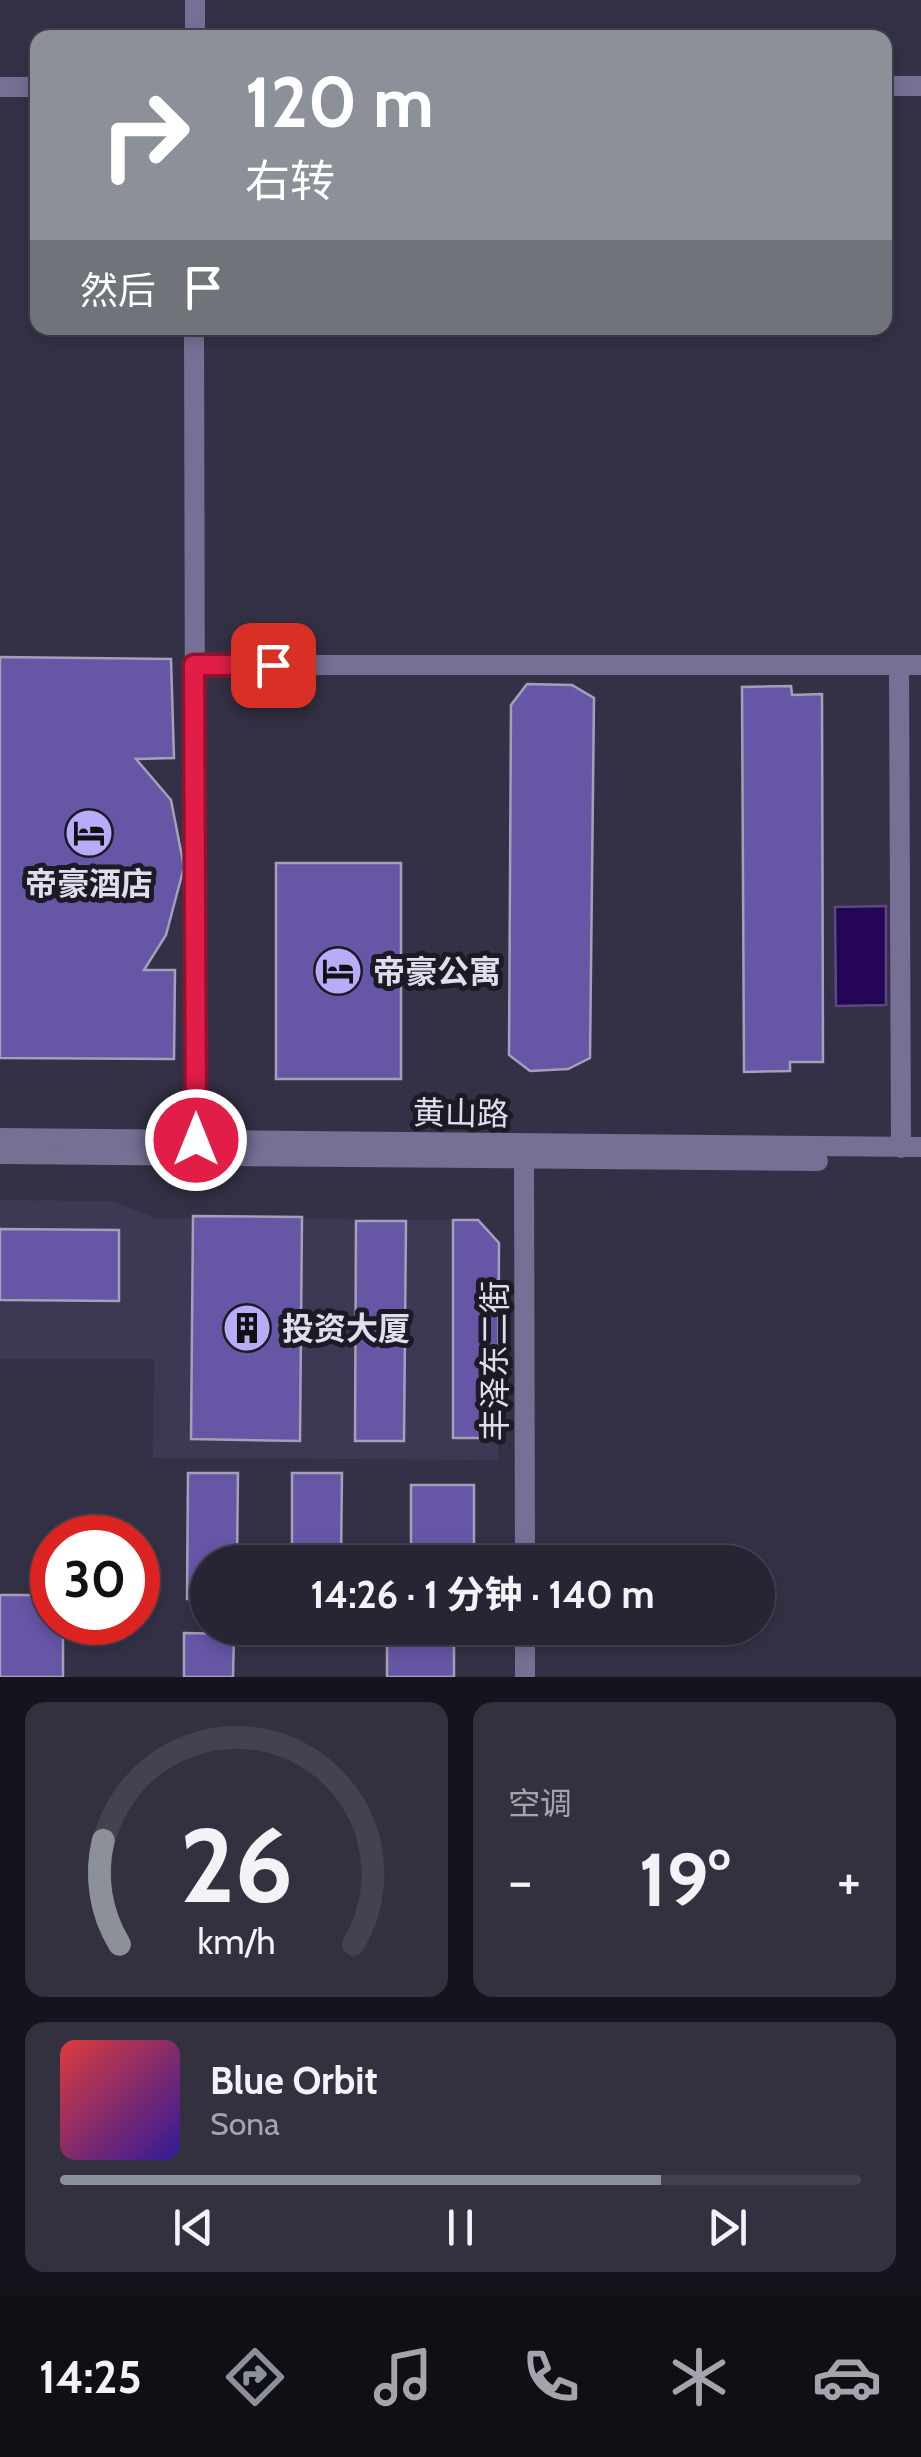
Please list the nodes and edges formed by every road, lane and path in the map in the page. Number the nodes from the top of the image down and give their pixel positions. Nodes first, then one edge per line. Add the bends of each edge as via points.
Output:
1 (196, 0) edge
2 (195, 30) edge
3 (892, 86) edge
4 (921, 86) edge
5 (0, 87) edge
6 (30, 87) edge
7 (194, 335) edge
8 (194, 665) junction
9 (899, 665) junction
10 (921, 665) edge
11 (0, 1138) edge
12 (196, 1140) junction
13 (911, 1148) edge
14 (0, 1154) edge
15 (524, 1160) junction
16 (921, 1161) edge
17 (525, 1545) edge
18 (525, 1645) edge
19 (525, 1677) edge

1 - 2 street
3 - 4 street
5 - 6 street
7 - 8 street
8 - 9 street
8 - 12 street
9 - 10 street
9 - 13 street
11 - 12 street, 黄山路
12 - 13 street, 黄山路
14 - 15 street, 黄山路
15 - 16 street, 黄山路
15 - 17 street, 丰泽东二街
18 - 19 street

